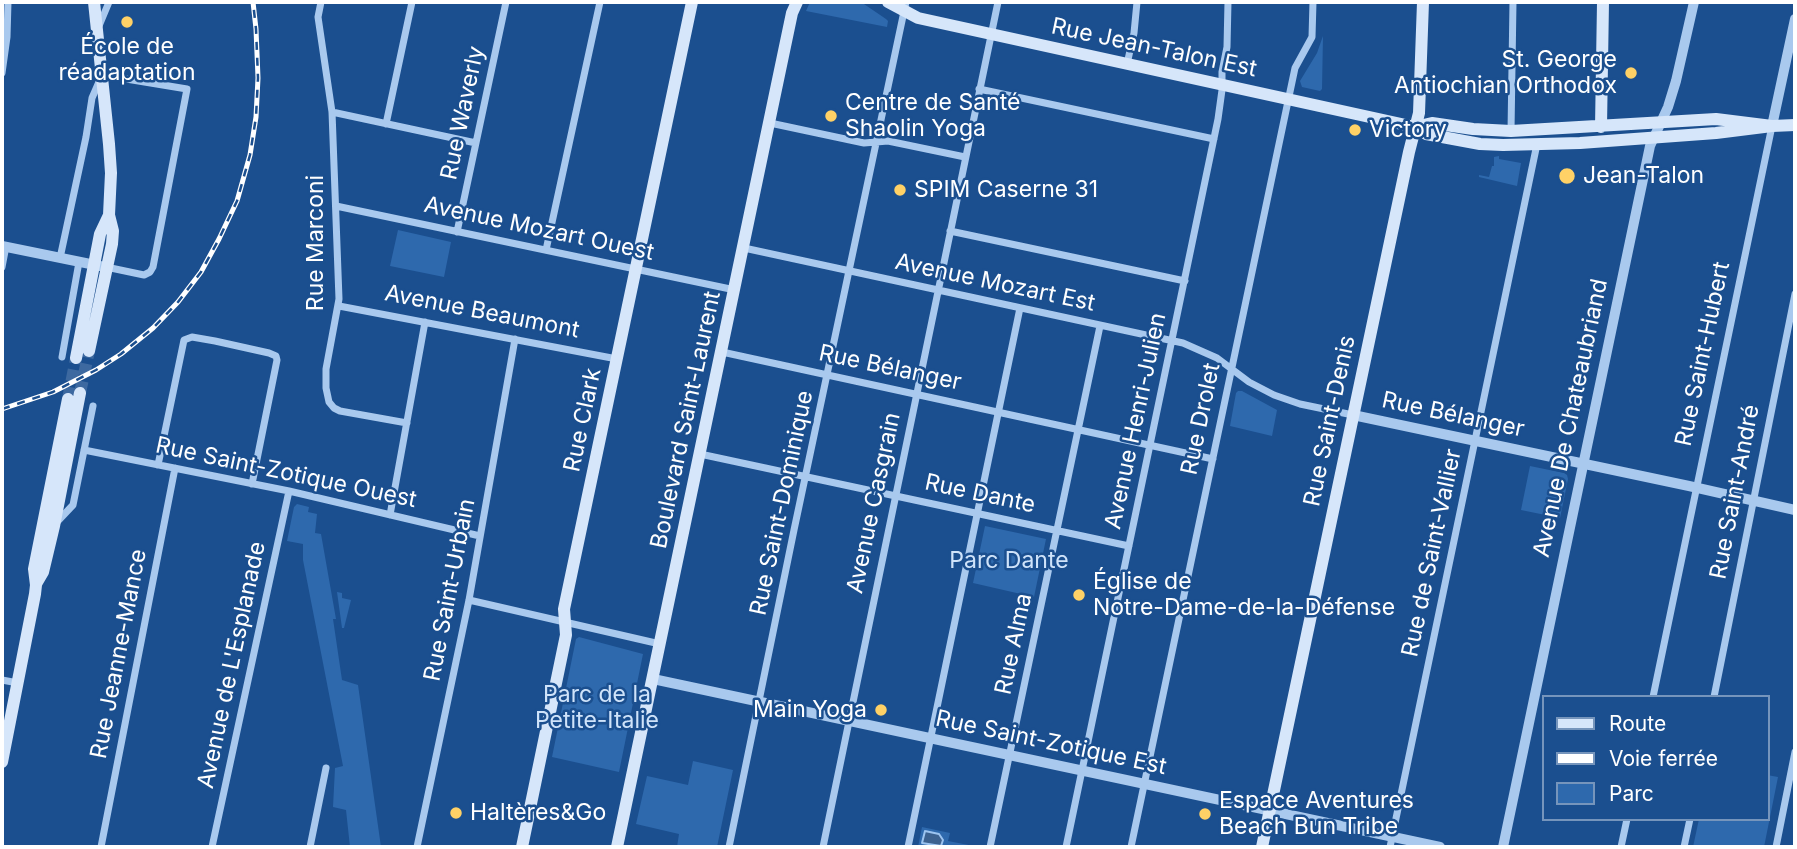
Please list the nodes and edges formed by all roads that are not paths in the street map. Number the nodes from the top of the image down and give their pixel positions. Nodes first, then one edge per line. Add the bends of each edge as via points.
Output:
1 (8, 2) edge
2 (94, 2) edge
3 (109, 2) edge
4 (321, 2) edge
5 (412, 2) edge
6 (506, 2) edge
7 (600, 2) edge
8 (692, 2) edge
9 (888, 2) edge
10 (998, 2) edge
11 (1137, 2) edge
12 (1228, 2) edge
13 (1313, 2) edge
14 (1423, 2) edge
15 (1513, 2) edge
16 (1603, 2) edge
17 (1694, 2) edge
18 (794, 5) edge
19 (905, 7) edge
20 (1795, 19) edge
21 (97, 29) junction
22 (991, 34) junction
23 (1127, 64) junction
24 (2, 73) edge
25 (102, 75) junction
26 (1222, 85) junction
27 (979, 89) junction
28 (1288, 99) junction
29 (332, 112) junction
30 (770, 122) junction
31 (1661, 122) junction
32 (386, 124) junction
33 (1795, 125) edge
34 (1772, 126) junction
35 (1415, 127) junction
36 (1601, 127) junction
37 (1511, 131) junction
38 (1654, 137) junction
39 (1214, 139) junction
40 (877, 142) junction
41 (476, 143) junction
42 (1538, 144) junction
43 (965, 157) junction
44 (336, 206) junction
45 (950, 231) junction
46 (457, 232) junction
47 (4, 246) edge
48 (744, 248) junction
49 (546, 250) junction
50 (60, 258) junction
51 (79, 262) junction
52 (100, 266) junction
53 (2, 267) edge
54 (636, 269) junction
55 (850, 271) junction
56 (1185, 281) junction
57 (735, 290) junction
58 (938, 290) junction
59 (1795, 295) edge
60 (339, 306) junction
61 (1020, 308) junction
62 (425, 322) junction
63 (1100, 326) junction
64 (515, 340) junction
65 (1172, 340) junction
66 (89, 351) tunnel mouth
67 (722, 352) junction
68 (62, 357) dead end
69 (76, 358) tunnel mouth
70 (617, 359) junction
71 (1232, 369) junction
72 (828, 376) junction
73 (80, 393) tunnel mouth
74 (916, 395) junction
75 (68, 399) tunnel mouth
76 (93, 406) dead end
77 (998, 413) junction
78 (1353, 415) junction
79 (407, 423) junction
80 (1079, 430) junction
81 (1475, 441) junction
82 (1150, 446) junction
83 (84, 450) junction
84 (700, 454) junction
85 (1213, 459) junction
86 (1583, 463) junction
87 (158, 465) junction
88 (175, 468) junction
89 (806, 476) junction
90 (252, 484) junction
91 (1697, 487) junction
92 (289, 492) junction
93 (895, 495) junction
94 (1753, 501) junction
95 (1795, 510) edge
96 (977, 513) junction
97 (390, 515) junction
98 (54, 526) junction
99 (1057, 531) junction
100 (480, 536) junction
101 (1129, 546) junction
102 (36, 585) junction
103 (469, 600) junction
104 (566, 622) junction
105 (660, 644) junction
106 (653, 679) junction
107 (2, 680) edge
108 (18, 683) junction
109 (1653, 695) edge
110 (1714, 695) edge
111 (759, 702) junction
112 (848, 722) junction
113 (930, 739) junction
114 (1795, 751) edge
115 (1010, 756) junction
116 (2, 762) edge
117 (326, 768) dead end
118 (1082, 771) junction
119 (1144, 785) junction
120 (1269, 811) junction
121 (1627, 821) edge
122 (1690, 821) edge
123 (1391, 842) edge
124 (101, 847) edge
125 (212, 847) edge
126 (310, 847) edge
127 (417, 847) edge
128 (522, 847) edge
129 (617, 847) edge
130 (729, 847) edge
131 (823, 847) edge
132 (908, 847) edge
133 (990, 847) edge
134 (1066, 847) edge
135 (1131, 847) edge
136 (1262, 847) edge
137 (1440, 847) edge
138 (1503, 847) edge
139 (1621, 847) edge
140 (1684, 847) edge
141 (1776, 847) edge

1 - 24 street
2 - 21 main road
3 - 21 street
4 - 29 street, Rue Marconi via 318,17
5 - 32 street
6 - 41 street, Rue Waverly
7 - 49 street
8 - 54 main road, Rue Clark
9 - 19 main road, Rue Jean-Talon Est
10 - 22 street, Avenue Casgrain
11 - 23 street
12 - 26 street, Avenue Henri-Julien
13 - 28 street, Rue Drolet via 1312,37 1295,68
14 - 35 main road, Rue Saint-Denis
15 - 37 street
16 - 36 main road
17 - 31 street, Avenue De Chateaubriand via 1676,81
18 - 30 main road, Boulevard Saint-Laurent
19 - 22 main road, Rue Jean-Talon Est via 918,18
19 - 40 street, Rue Saint-Dominique
20 - 34 street, Rue Saint-Hubert
21 - 25 main road
22 - 23 main road, Rue Jean-Talon Est
22 - 27 street, Avenue Casgrain
23 - 26 main road, Rue Jean-Talon Est
25 - 50 street via 92,98
25 - 52 main road via 110,160
25 - 52 street via 187,89 153,267 144,275
26 - 28 main road, Rue Jean-Talon Est
26 - 39 street, Avenue Henri-Julien
27 - 39 street
27 - 43 street, Avenue Casgrain
28 - 35 main road, Rue Jean-Talon Est
28 - 71 street, Rue Drolet
29 - 32 street
29 - 44 street, Rue Marconi
30 - 40 street
30 - 48 main road, Boulevard Saint-Laurent
31 - 34 main road, Rue Jean-Talon Est via 1716,120
31 - 36 main road, Rue Jean-Talon Est
31 - 38 street, Avenue De Chateaubriand
32 - 41 street
33 - 34 main road, Rue Jean-Talon Est
34 - 38 main road, Rue Jean-Talon Est
34 - 91 street, Rue Saint-Hubert
35 - 37 main road, Rue Jean-Talon Est via 1429,123
35 - 42 main road, Rue Jean-Talon Est via 1426,134 1480,144
35 - 78 main road, Rue Saint-Denis
36 - 37 main road, Rue Jean-Talon Est
38 - 42 main road, Rue Jean-Talon Est
38 - 86 street, Avenue De Chateaubriand
39 - 56 street, Avenue Henri-Julien
40 - 43 street
40 - 55 street, Rue Saint-Dominique
41 - 46 street, Rue Waverly
42 - 81 street, Rue de Saint-Vallier
43 - 45 street, Avenue Casgrain
44 - 46 street, Avenue Mozart Ouest
44 - 60 street, Rue Marconi
45 - 56 street
45 - 58 street, Avenue Casgrain
46 - 49 street, Avenue Mozart Ouest
47 - 50 street
47 - 53 street
48 - 55 street, Avenue Mozart Est
48 - 57 main road, Boulevard Saint-Laurent
49 - 54 street, Avenue Mozart Ouest
50 - 51 street
51 - 52 street
51 - 68 street
52 - 66 main road
52 - 69 main road
54 - 57 street, Avenue Mozart Ouest
54 - 70 main road, Rue Clark
55 - 58 street, Avenue Mozart Est
55 - 72 street, Rue Saint-Dominique
56 - 65 street, Avenue Henri-Julien
57 - 67 main road, Boulevard Saint-Laurent
58 - 61 street, Avenue Mozart Est
58 - 74 street, Avenue Casgrain
59 - 94 street, Rue Saint-André
60 - 62 street, Avenue Beaumont
60 - 79 street, Rue Marconi via 326,369 329,402 340,411
61 - 63 street, Avenue Mozart Est
61 - 77 street
62 - 64 street, Avenue Beaumont
62 - 79 street
63 - 65 street, Avenue Mozart Est
63 - 80 street, Rue Alma
64 - 70 street, Avenue Beaumont
64 - 100 street, Rue Saint-Urbain
65 - 71 street, Avenue Mozart Est via 1207,352
65 - 82 street, Avenue Henri-Julien
67 - 72 street, Rue Bélanger
67 - 84 main road, Boulevard Saint-Laurent
70 - 104 main road, Rue Clark via 564,609
71 - 78 street, Rue Bélanger via 1284,400
71 - 85 street, Rue Drolet
72 - 74 street, Rue Bélanger
72 - 89 street, Rue Saint-Dominique
73 - 98 main road
74 - 77 street, Rue Bélanger
74 - 93 street, Avenue Casgrain
75 - 102 main road via 34,569
76 - 83 street
77 - 80 street, Rue Bélanger
77 - 96 street
78 - 81 street, Rue Bélanger
78 - 120 main road, Rue Saint-Denis
79 - 97 street
80 - 82 street, Rue Bélanger
80 - 99 street, Rue Alma
81 - 86 street, Rue Bélanger
81 - 123 street, Rue de Saint-Vallier
82 - 85 street, Rue Bélanger
82 - 101 street, Avenue Henri-Julien
83 - 87 street, Rue Saint-Zotique Ouest
83 - 98 street via 73,505
84 - 89 street, Rue Dante
84 - 105 main road, Boulevard Saint-Laurent
85 - 119 street, Rue Drolet
86 - 91 street, Rue Bélanger
86 - 138 street, Avenue De Chateaubriand
87 - 88 street, Rue Saint-Zotique Ouest
87 - 90 street via 182,343 192,337 276,356
88 - 90 street, Rue Saint-Zotique Ouest
88 - 124 street, Rue Jeanne-Mance
89 - 93 street, Rue Dante
89 - 111 street, Rue Saint-Dominique
90 - 92 street, Rue Saint-Zotique Ouest
91 - 94 street, Rue Bélanger
91 - 109 street, Rue Saint-Hubert
92 - 97 street, Rue Saint-Zotique Ouest
92 - 125 street, Avenue de L'Esplanade
93 - 96 street, Rue Dante
93 - 112 street, Avenue Casgrain
94 - 95 street, Rue Bélanger
94 - 110 street, Rue Saint-André
96 - 99 street, Rue Dante
96 - 113 street
97 - 100 street, Rue Saint-Zotique Ouest
98 - 102 main road
99 - 101 street, Rue Dante
99 - 115 street, Rue Alma
100 - 103 street, Rue Saint-Urbain
101 - 118 street, Avenue Henri-Julien
102 - 108 main road
103 - 104 street
103 - 127 street, Rue Saint-Urbain
104 - 105 street
104 - 128 main road, Rue Clark
105 - 106 main road, Boulevard Saint-Laurent
106 - 111 street, Rue Saint-Zotique Est
106 - 129 main road, Boulevard Saint-Laurent
107 - 108 street
108 - 116 main road
111 - 112 street, Rue Saint-Zotique Est
111 - 130 street, Rue Saint-Dominique
112 - 113 street, Rue Saint-Zotique Est
112 - 131 street, Avenue Casgrain
113 - 115 street, Rue Saint-Zotique Est
113 - 132 street
114 - 141 street
115 - 118 street, Rue Saint-Zotique Est
115 - 133 street, Rue Alma
117 - 126 street
118 - 119 street, Rue Saint-Zotique Est
118 - 134 street, Avenue Henri-Julien
119 - 120 street, Rue Saint-Zotique Est
119 - 135 street, Rue Drolet
120 - 123 street, Rue Saint-Zotique Est
120 - 136 main road, Rue Saint-Denis
121 - 139 street
122 - 140 street
123 - 137 street, Rue Saint-Zotique Est

